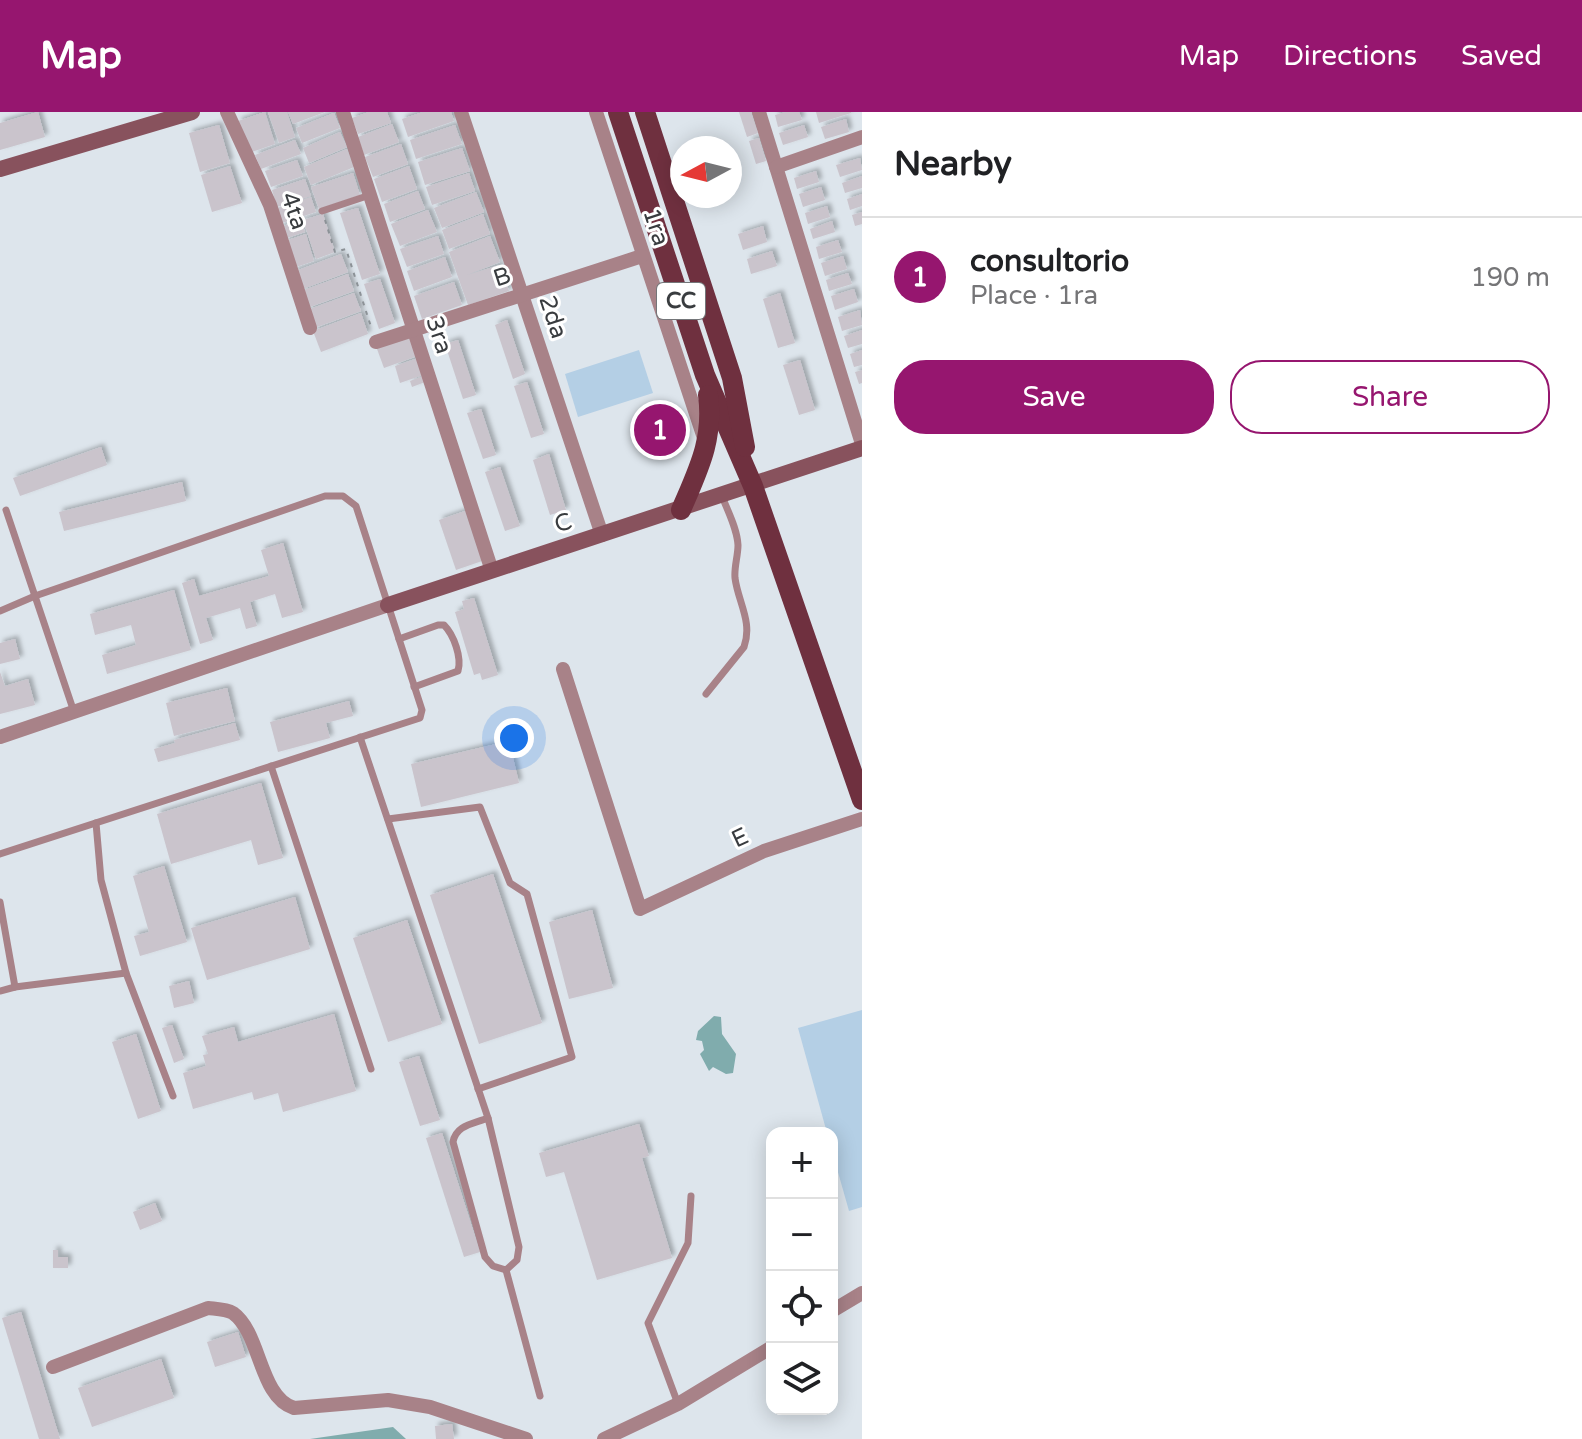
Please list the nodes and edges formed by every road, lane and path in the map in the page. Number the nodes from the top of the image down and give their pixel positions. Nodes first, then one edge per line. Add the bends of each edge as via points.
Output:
1 (192, 112) edge
2 (227, 112) edge
3 (343, 112) edge
4 (461, 112) edge
5 (596, 112) edge
6 (618, 112) edge
7 (645, 112) edge
8 (759, 112) edge
9 (862, 137) edge
10 (776, 167) junction
11 (0, 169) edge
12 (370, 195) junction
13 (322, 211) joint
14 (642, 256) junction
15 (522, 294) junction
16 (310, 328) dead end
17 (415, 329) junction
18 (376, 342) joint
19 (705, 375) junction
20 (707, 446) junction
21 (862, 446) edge
22 (753, 486) junction
23 (722, 496) junction
24 (6, 510) dead end
25 (681, 510) junction
26 (602, 535) junction
27 (492, 571) junction
28 (35, 596) junction
29 (388, 605) junction
30 (0, 611) edge
31 (399, 639) junction
32 (563, 669) dead end
33 (414, 687) junction
34 (706, 694) dead end
35 (74, 712) junction
36 (0, 737) edge
37 (360, 737) junction
38 (271, 766) junction
39 (862, 800) edge
40 (388, 819) junction
41 (862, 819) edge
42 (96, 823) junction
43 (0, 854) edge
44 (0, 902) edge
45 (126, 973) junction
46 (15, 987) junction
47 (0, 991) edge
48 (371, 1069) dead end
49 (478, 1089) junction
50 (173, 1096) dead end
51 (488, 1118) junction
52 (691, 1196) dead end
53 (506, 1270) junction
54 (862, 1293) edge
55 (838, 1307) edge
56 (766, 1351) edge
57 (53, 1367) dead end
58 (540, 1396) dead end
59 (678, 1404) junction
60 (526, 1439) edge
61 (604, 1439) edge

1 - 11 street
2 - 16 street, 4ta via 270,205
3 - 12 street, 3ra
4 - 15 street, 2da
5 - 14 street, 1ra
6 - 19 main road, CC
7 - 22 main road, CC via 732,378
8 - 10 street
9 - 10 street
10 - 21 street
12 - 13 lane
12 - 17 street, 3ra
13 - 18 path via 335,252 346,249
14 - 15 street, B
14 - 20 street, 1ra
15 - 17 street, B
15 - 26 street, 2da
17 - 18 street, B
17 - 27 street, 3ra
19 - 20 main road
19 - 22 main road, CC
20 - 25 main road
21 - 22 street, C
22 - 23 street, C
22 - 39 main road, CC
23 - 25 street, C
23 - 34 lane via 736,530 735,577 748,627 744,647
24 - 28 lane
25 - 26 street, C
26 - 27 street, C
27 - 29 street, C
28 - 29 lane via 325,496 343,496 356,506
28 - 30 lane
28 - 35 lane
29 - 31 lane
29 - 35 street
31 - 33 lane
31 - 33 lane via 444,625 460,661 458,671
32 - 41 street, E via 640,909 764,851
33 - 37 lane via 420,718
35 - 36 street
37 - 38 lane
37 - 40 lane
38 - 42 lane
38 - 48 lane
40 - 49 lane
40 - 49 lane via 480,807 510,883 527,894 572,1057
42 - 43 lane
42 - 45 lane via 101,880
44 - 46 lane
45 - 46 lane
45 - 50 lane
46 - 47 lane
49 - 51 lane
51 - 53 lane via 519,1247 517,1260
51 - 53 lane via 459,1129 453,1142 485,1257
52 - 59 lane via 688,1243 648,1323
53 - 58 lane
54 - 55 street
56 - 59 street
57 - 60 street via 208,1308 223,1310 242,1322 284,1405 388,1400 430,1407
59 - 61 street

